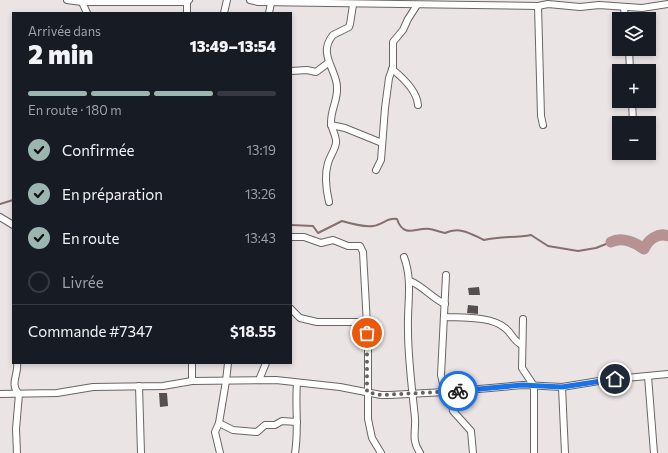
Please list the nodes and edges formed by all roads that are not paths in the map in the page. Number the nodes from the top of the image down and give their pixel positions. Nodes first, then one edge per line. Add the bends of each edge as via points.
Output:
1 (67, 0) edge
2 (227, 0) edge
3 (250, 0) edge
4 (648, 0) edge
5 (86, 1) edge
6 (175, 1) edge
7 (188, 1) edge
8 (300, 1) edge
9 (384, 2) edge
10 (271, 3) junction
11 (445, 3) edge
12 (517, 3) edge
13 (668, 4) edge
14 (353, 5) junction
15 (417, 5) junction
16 (538, 6) junction
17 (624, 7) junction
18 (650, 7) junction
19 (86, 12) edge
20 (188, 12) edge
21 (224, 12) edge
22 (269, 12) edge
23 (624, 12) edge
24 (328, 63) junction
25 (392, 69) junction
26 (292, 71) edge
27 (418, 105) dead end
28 (331, 125) junction
29 (544, 125) dead end
30 (382, 143) junction
31 (376, 170) dead end
32 (329, 202) dead end
33 (0, 217) edge
34 (12, 225) edge
35 (292, 237) edge
36 (404, 257) dead end
37 (446, 276) dead end
38 (410, 282) junction
39 (445, 304) junction
40 (292, 309) edge
41 (445, 317) junction
42 (523, 319) dead end
43 (367, 322) junction
44 (522, 346) junction
45 (17, 364) edge
46 (192, 364) edge
47 (228, 364) edge
48 (266, 364) edge
49 (668, 374) edge
50 (648, 376) junction
51 (259, 380) junction
52 (192, 381) junction
53 (226, 381) junction
54 (297, 383) junction
55 (139, 386) junction
56 (534, 386) junction
57 (562, 387) junction
58 (367, 392) junction
59 (448, 392) junction
60 (0, 394) edge
61 (19, 394) junction
62 (412, 394) junction
63 (297, 422) junction
64 (219, 423) junction
65 (17, 453) edge
66 (141, 453) edge
67 (220, 453) edge
68 (295, 453) edge
69 (381, 453) edge
70 (420, 453) edge
71 (473, 453) edge
72 (534, 453) edge
73 (565, 453) edge
74 (654, 453) edge

1 - 5 street
2 - 21 street
3 - 10 street
4 - 18 street
5 - 6 street
5 - 19 street
6 - 7 street
7 - 20 street
8 - 10 street
8 - 14 street
9 - 14 street
9 - 15 street
10 - 22 street
11 - 12 street
11 - 15 street
12 - 16 street
13 - 18 street
14 - 24 street via 349,27 335,33 330,40
15 - 25 street via 403,30 394,40
16 - 17 street via 548,4
16 - 29 street via 541,116
17 - 18 street
17 - 23 street
24 - 26 street via 316,72
24 - 28 street via 337,85
25 - 27 street via 413,91
25 - 30 street
28 - 30 street
28 - 32 street via 336,141 327,170
30 - 31 street via 381,160
33 - 34 street
35 - 43 street via 304,236 321,243 333,240 348,246 360,246 364,258
36 - 38 street
37 - 39 street
38 - 39 street
38 - 62 street via 408,335
39 - 41 street
40 - 43 street via 300,318 317,322
41 - 44 street via 478,318 492,322 506,328 513,340
41 - 59 street via 441,375
42 - 44 street
43 - 58 street
44 - 56 street via 522,368
45 - 61 street via 14,386
46 - 52 street
47 - 53 street
48 - 51 street
49 - 50 street
50 - 57 street
50 - 74 street
51 - 53 street
51 - 54 street
52 - 53 street
52 - 55 street via 163,386
53 - 64 street
54 - 58 street
54 - 63 street
55 - 61 street
55 - 66 street
56 - 57 street
56 - 59 street
56 - 72 street
57 - 73 street
58 - 62 street via 381,395
58 - 69 street via 370,429
59 - 62 street
59 - 71 street via 453,411 471,431
60 - 61 street
61 - 65 street
62 - 70 street via 414,443
63 - 64 street via 282,421 275,425 265,425 257,432 234,430
63 - 68 street
64 - 67 street via 215,432

